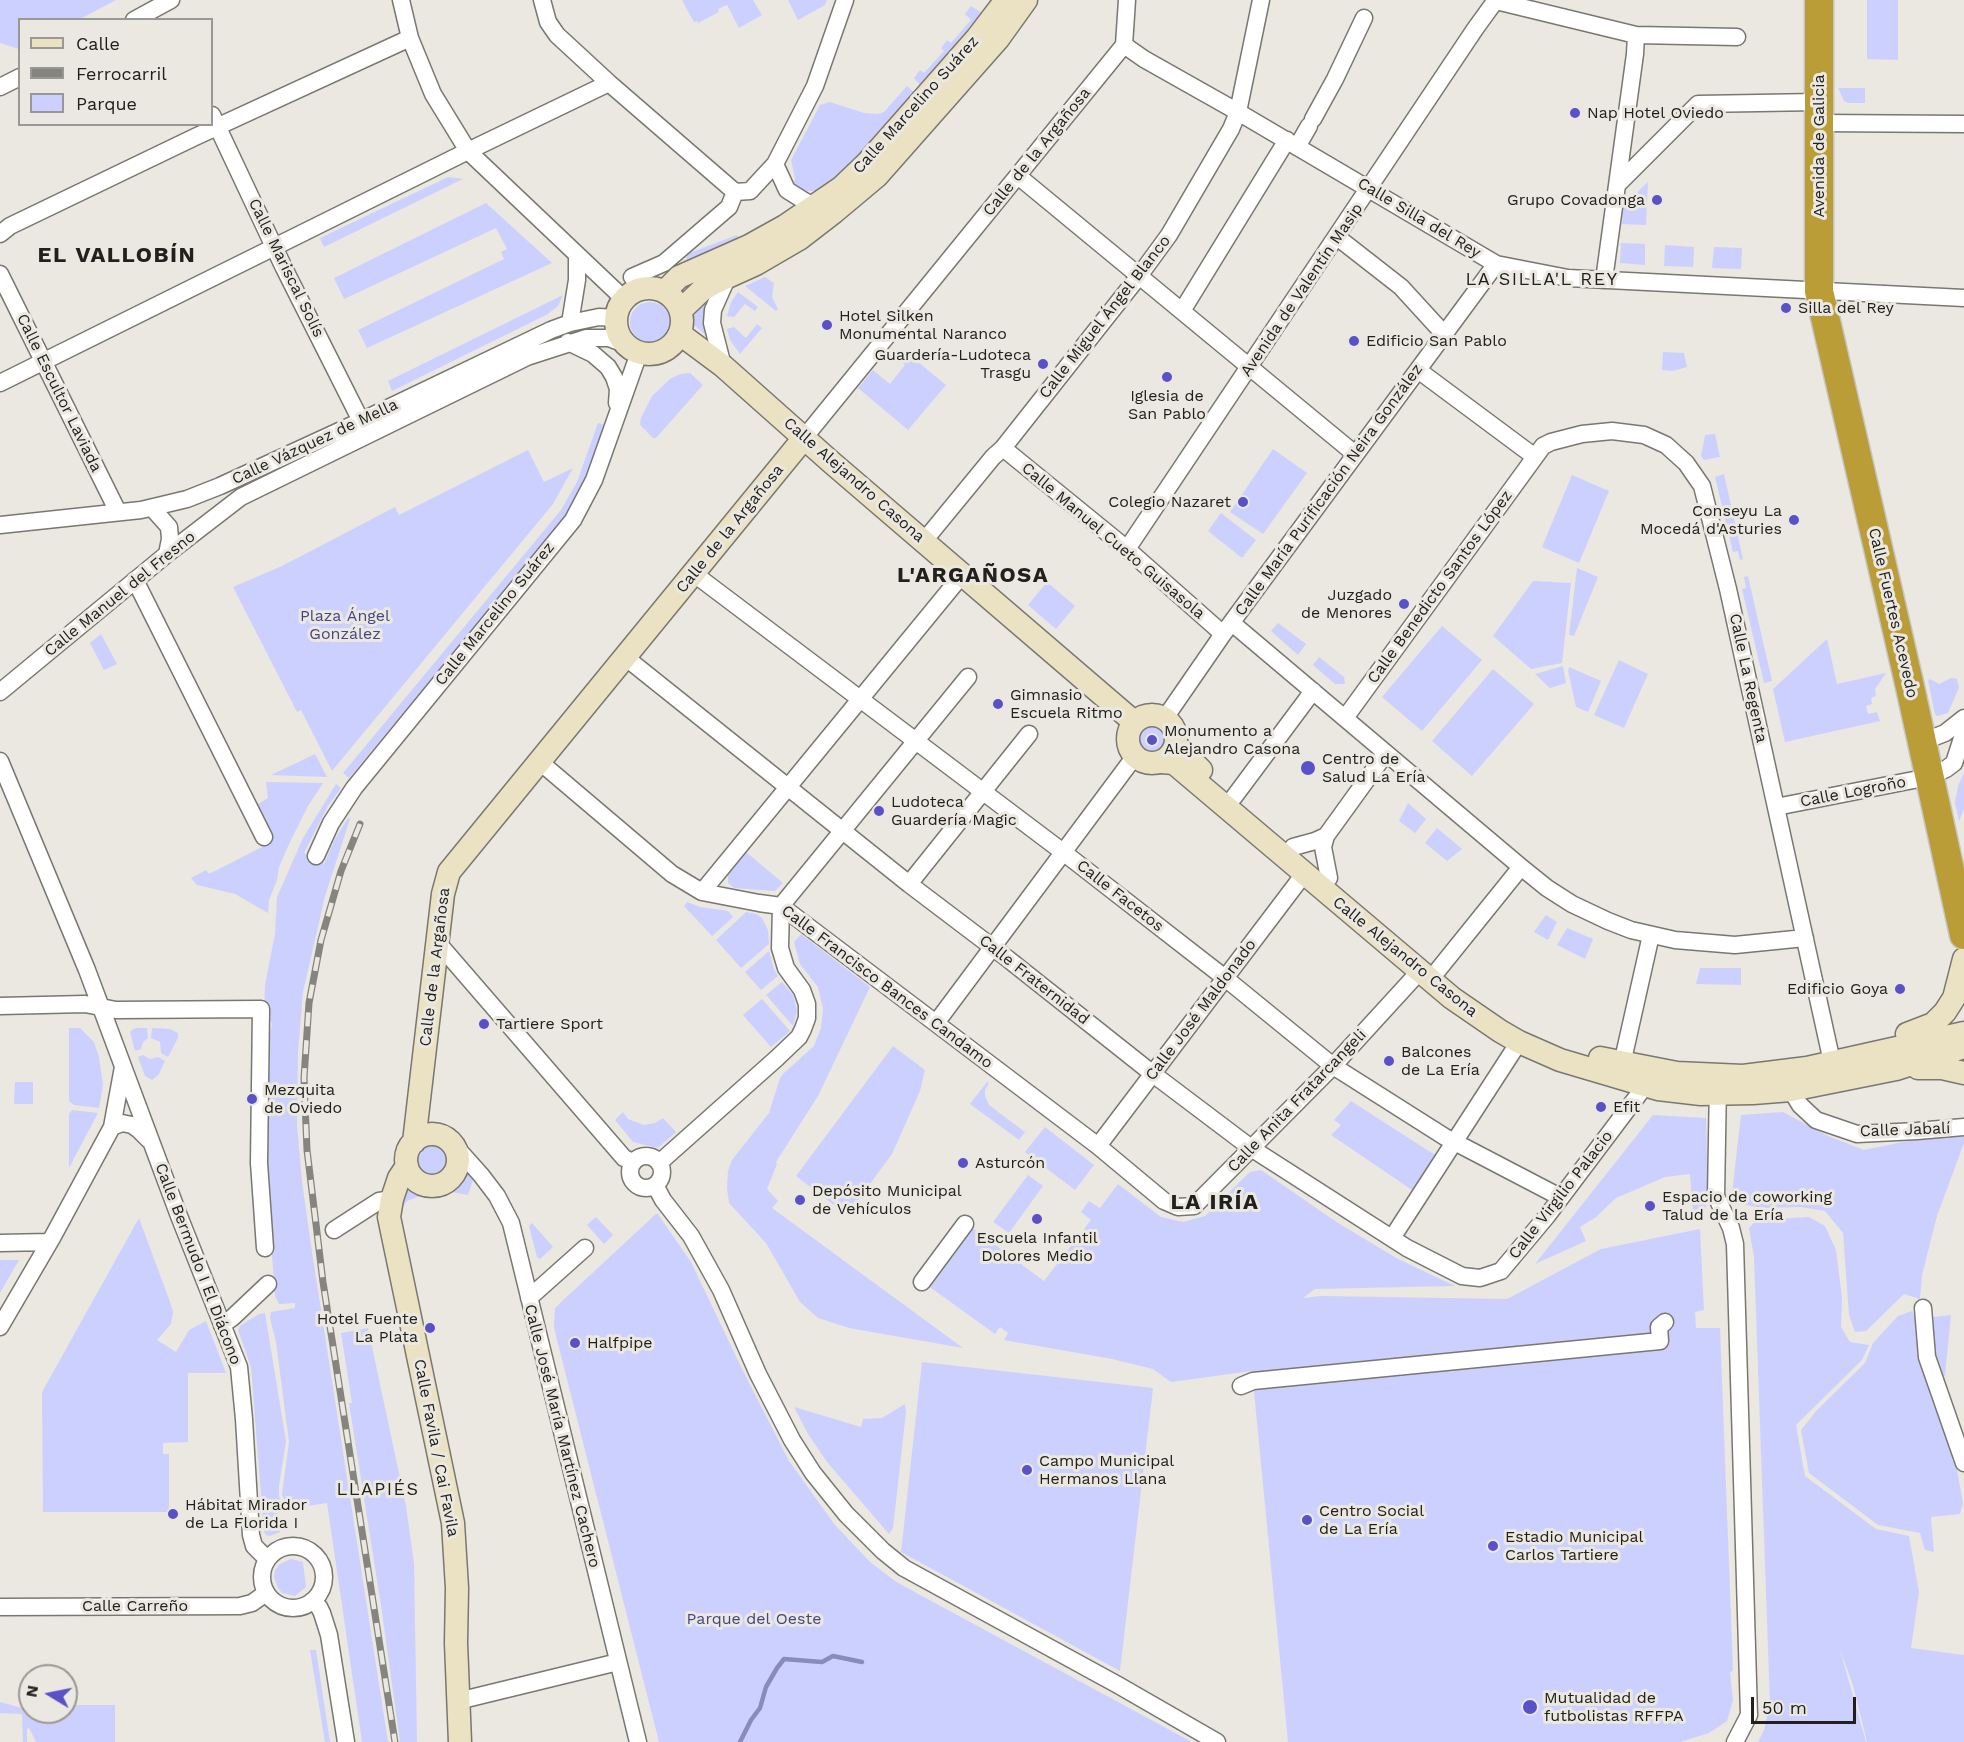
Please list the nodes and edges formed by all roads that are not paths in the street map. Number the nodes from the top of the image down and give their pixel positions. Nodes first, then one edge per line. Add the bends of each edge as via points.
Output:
1 (401, 0) edge
2 (542, 0) edge
3 (845, 0) edge
4 (1006, 0) edge
5 (1026, 0) edge
6 (1127, 0) edge
7 (1261, 0) edge
8 (1819, 0) edge
9 (1496, 1) edge
10 (165, 9) edge
11 (140, 18) edge
12 (1364, 18) dead end
13 (1636, 35) junction
14 (1737, 37) dead end
15 (410, 38) junction
16 (1124, 45) junction
17 (18, 78) edge
18 (609, 83) junction
19 (0, 87) edge
20 (1238, 112) junction
21 (1818, 113) junction
22 (214, 121) edge
23 (1964, 124) edge
24 (204, 126) edge
25 (1292, 144) junction
26 (468, 151) junction
27 (775, 164) junction
28 (1018, 176) junction
29 (1617, 185) junction
30 (1370, 189) junction
31 (735, 192) junction
32 (816, 205) junction
33 (0, 234) edge
34 (1337, 237) junction
35 (275, 247) junction
36 (577, 255) junction
37 (1496, 264) junction
38 (0, 274) edge
39 (728, 276) junction
40 (1139, 276) junction
41 (632, 277) dead end
42 (1604, 280) junction
43 (665, 291) junction
44 (1820, 291) junction
45 (1964, 298) edge
46 (620, 309) junction
47 (681, 310) junction
48 (1182, 312) junction
49 (570, 323) junction
50 (680, 334) junction
51 (1444, 334) junction
52 (568, 342) junction
53 (632, 349) junction
54 (43, 362) junction
55 (723, 366) junction
56 (1250, 367) junction
57 (1418, 370) junction
58 (0, 383) edge
59 (361, 421) junction
60 (615, 421) junction
61 (804, 438) junction
62 (1003, 448) junction
63 (1355, 454) junction
64 (1535, 457) junction
65 (241, 497) joint
66 (152, 507) junction
67 (118, 512) junction
68 (0, 525) edge
69 (924, 542) junction
70 (1127, 549) junction
71 (167, 554) junction
72 (693, 573) junction
73 (962, 575) junction
74 (135, 580) junction
75 (1228, 628) junction
76 (625, 657) junction
77 (968, 677) dead end
78 (1313, 691) junction
79 (0, 692) edge
80 (860, 699) junction
81 (1165, 718) junction
82 (1345, 718) junction
83 (1964, 718) edge
84 (1134, 722) junction
85 (1964, 732) edge
86 (1029, 734) dead end
87 (916, 741) junction
88 (1922, 742) junction
89 (1176, 745) junction
90 (1386, 753) junction
91 (1135, 756) junction
92 (0, 761) edge
93 (540, 762) junction
94 (1161, 762) junction
95 (1929, 777) junction
96 (788, 786) junction
97 (982, 791) junction
98 (1234, 797) junction
99 (1776, 807) junction
100 (842, 831) junction
101 (1326, 836) junction
102 (264, 837) dead end
103 (1293, 847) junction
104 (1063, 852) junction
105 (316, 856) dead end
106 (1521, 867) junction
107 (1304, 874) junction
108 (1329, 878) junction
109 (909, 884) junction
110 (702, 892) junction
111 (781, 906) junction
112 (1964, 935) edge
113 (1651, 936) junction
114 (1805, 938) junction
115 (438, 943) junction
116 (992, 947) junction
117 (1964, 959) edge
118 (1429, 971) junction
119 (1225, 978) junction
120 (0, 1006) edge
121 (102, 1008) junction
122 (936, 1023) junction
123 (1964, 1033) edge
124 (1519, 1042) junction
125 (1964, 1047) edge
126 (1832, 1062) junction
127 (1622, 1064) junction
128 (123, 1066) junction
129 (1333, 1066) junction
130 (1896, 1069) junction
131 (1153, 1074) junction
132 (1964, 1074) edge
133 (1718, 1085) junction
134 (1645, 1086) junction
135 (1791, 1090) junction
136 (420, 1095) junction
137 (112, 1127) junction
138 (1964, 1127) edge
139 (447, 1140) junction
140 (414, 1142) junction
141 (1454, 1142) junction
142 (151, 1143) junction
143 (1098, 1146) junction
144 (1251, 1148) junction
145 (633, 1162) junction
146 (659, 1163) junction
147 (407, 1167) junction
148 (655, 1185) junction
149 (1560, 1197) junction
150 (392, 1198) junction
151 (1164, 1202) joint
152 (965, 1224) dead end
153 (334, 1230) dead end
154 (1392, 1238) junction
155 (49, 1242) junction
156 (0, 1243) edge
157 (265, 1248) dead end
158 (585, 1248) dead end
159 (1462, 1276) joint
160 (922, 1282) dead end
161 (268, 1284) dead end
162 (528, 1298) junction
163 (1923, 1308) dead end
164 (1665, 1322) dead end
165 (222, 1325) junction
166 (0, 1327) edge
167 (1241, 1386) dead end
168 (1964, 1462) edge
169 (267, 1559) junction
170 (266, 1593) junction
171 (312, 1601) junction
172 (0, 1606) edge
173 (618, 1662) junction
174 (458, 1701) junction
175 (346, 1742) edge
176 (460, 1742) edge
177 (638, 1742) edge
178 (1217, 1742) edge
179 (1735, 1742) edge

1 - 15 street
2 - 18 street via 555,32
3 - 27 street via 815,86
4 - 32 main road, Calle Marcelino Suárez via 867,163
5 - 39 main road, Calle Marcelino Suárez via 993,46 877,176 799,239
6 - 16 street
7 - 20 street, Calle Miguel Ángel Blanco
8 - 21 highway, Avenida de Galicia
9 - 13 street
9 - 30 street, Avenida de Valentín Masip
10 - 11 street
12 - 25 street via 1311,123
13 - 14 street
13 - 29 street
15 - 22 street
15 - 26 street via 433,94
16 - 20 street, Calle Silla del Rey
16 - 28 street, Calle de la Argañosa
17 - 19 street
18 - 26 street
18 - 31 street
20 - 25 street, Calle Silla del Rey
20 - 40 street, Calle Miguel Ángel Blanco via 1175,225
21 - 23 street
21 - 29 street via 1698,104
21 - 44 highway, Avenida de Galicia
22 - 35 street, Calle Mariscal Solís
24 - 33 street
25 - 30 street, Calle Silla del Rey
25 - 48 street
26 - 35 street
26 - 36 street
27 - 31 street via 750,191
27 - 32 street via 787,190
28 - 40 street
28 - 61 street, Calle de la Argañosa
29 - 42 street
30 - 34 street, Avenida de Valentín Masip
30 - 37 street, Calle Silla del Rey
31 - 41 street via 729,207 681,249 664,263
32 - 43 main road, Calle Marcelino Suárez via 749,246 679,277
34 - 51 street via 1401,287
34 - 56 street, Avenida de Valentín Masip
35 - 54 street
35 - 59 street, Calle Mariscal Solís
36 - 46 street
36 - 49 street
37 - 42 street, Calle Silla del Rey via 1568,278
37 - 51 street, Calle María Purificación Neira González
38 - 54 street, Calle Escultor Laviada
39 - 47 main road, Calle Marcelino Suárez via 702,290
39 - 55 street via 712,316
40 - 48 street
40 - 62 street, Calle Miguel Ángel Blanco
42 - 44 street, Calle Silla del Rey
43 - 46 main road via 639,289
43 - 47 main road
44 - 45 street, Calle Silla del Rey
44 - 88 highway, Calle Fuertes Acevedo
46 - 49 street, Calle Vázquez de Mella
46 - 53 main road via 616,327
47 - 50 main road
48 - 56 street
49 - 59 street, Calle Vázquez de Mella
50 - 53 main road via 668,350 658,354
50 - 55 main road, Calle Alejandro Casona
51 - 57 street, Calle María Purificación Neira González
52 - 53 street, Calle Vázquez de Mella via 609,338
52 - 60 street via 602,360 614,377 618,389
52 - 65 street, Calle Vázquez de Mella via 527,357
53 - 60 street, Calle Marcelino Suárez
54 - 58 street
54 - 67 street, Calle Escultor Laviada
55 - 61 main road, Calle Alejandro Casona
56 - 63 street
56 - 70 street, Avenida de Valentín Masip
57 - 63 street, Calle María Purificación Neira González
57 - 64 street
59 - 66 street, Calle Vázquez de Mella via 220,486
60 - 105 street, Calle Marcelino Suárez via 594,480 573,520 354,788 331,823
61 - 69 main road, Calle Alejandro Casona
61 - 72 main road, Calle de la Argañosa
62 - 69 street, Calle Miguel Ángel Blanco
62 - 70 street, Calle Manuel Cueto Guisasola
63 - 75 street, Calle María Purificación Neira González
64 - 82 street, Calle Benedicto Santos López
64 - 99 street, Calle La Regenta via 1551,442 1612,430 1655,439 1675,452 1695,473 1722,560
65 - 71 street, Calle Manuel del Fresno
66 - 67 street, Calle Vázquez de Mella
66 - 71 street via 169,527
67 - 68 street, Calle Vázquez de Mella
69 - 73 main road, Calle Alejandro Casona
70 - 75 street, Calle Manuel Cueto Guisasola
71 - 74 street, Calle Manuel del Fresno
72 - 76 main road, Calle de la Argañosa
72 - 80 street, Calle Facetos
73 - 80 street
73 - 84 main road, Calle Alejandro Casona
74 - 79 street, Calle Manuel del Fresno
74 - 102 street
75 - 78 street, Calle Manuel Cueto Guisasola
75 - 81 street, Calle María Purificación Neira González
76 - 93 main road, Calle de la Argañosa
76 - 96 street, Calle Fraternidad
77 - 87 street
78 - 82 street, Calle Manuel Cueto Guisasola
78 - 98 street
80 - 87 street, Calle Facetos
80 - 96 street
81 - 84 main road via 1154,714
81 - 89 main road via 1173,727
82 - 90 street, Calle Manuel Cueto Guisasola
83 - 88 street via 1945,733
84 - 91 main road via 1128,733
85 - 95 street, Calle Logroño via 1954,763
86 - 97 street
87 - 97 street, Calle Facetos
87 - 100 street
88 - 95 highway, Calle Fuertes Acevedo
89 - 94 main road
89 - 98 main road, Calle Alejandro Casona
90 - 101 street
90 - 106 street, Calle Manuel Cueto Guisasola
91 - 94 main road via 1144,762
91 - 104 street
92 - 121 street, Calle Bermudo I El Diácono
93 - 110 street, Calle Francisco Bances Candamo via 672,874
93 - 115 main road, Calle de la Argañosa via 449,872
94 - 107 main road, Calle Alejandro Casona via 1174,763
95 - 99 street, Calle Logroño
95 - 112 highway, Calle Fuertes Acevedo
96 - 100 street, Calle Fraternidad
96 - 110 street
97 - 104 street, Calle Facetos
97 - 109 street
98 - 103 main road, Calle Alejandro Casona
99 - 114 street, Calle La Regenta
100 - 109 street, Calle Fraternidad
100 - 111 street
101 - 103 street
101 - 108 street via 1323,847
103 - 108 main road, Calle Alejandro Casona
104 - 116 street
104 - 119 street, Calle Facetos
106 - 113 street, Calle Manuel Cueto Guisasola via 1572,904
106 - 118 street, Calle Anita Fratarcangeli
107 - 118 main road, Calle Alejandro Casona
107 - 119 street, Calle José Maldonado
108 - 118 main road, Calle Alejandro Casona
109 - 116 street, Calle Fraternidad
110 - 111 street, Calle Francisco Bances Candamo
111 - 122 street, Calle Francisco Bances Candamo
111 - 146 street via 780,948 786,968 807,1004 803,1029 777,1058
113 - 114 street, Calle Manuel Cueto Guisasola via 1735,945
113 - 127 street
114 - 126 street, Calle La Regenta
115 - 136 main road, Calle de la Argañosa
115 - 145 street via 624,1158
116 - 122 street
116 - 131 street, Calle Fraternidad
117 - 126 main road, Calle Alejandro Casona via 1954,998 1933,1024
118 - 124 main road, Calle Alejandro Casona via 1477,1016
118 - 127 main road, Calle Alejandro Casona via 1517,1024 1566,1047
118 - 129 street, Calle Anita Fratarcangeli
119 - 129 street, Calle Facetos
119 - 131 street, Calle José Maldonado
120 - 121 street via 85,1004
121 - 128 street, Calle Bermudo I El Diácono
121 - 157 street via 261,1009 259,1163
122 - 143 street, Calle Francisco Bances Candamo
123 - 126 main road, Calle Alejandro Casona
124 - 134 main road, Calle Alejandro Casona via 1560,1060
124 - 141 street
125 - 130 main road, Calle Alejandro Casona
126 - 133 main road, Calle Alejandro Casona via 1743,1076
127 - 133 main road, Calle Alejandro Casona
128 - 137 street
128 - 142 street, Calle Bermudo I El Diácono
129 - 141 street, Calle Facetos
129 - 144 street, Calle Anita Fratarcangeli
130 - 132 main road, Calle Alejandro Casona via 1942,1068
130 - 135 main road, Calle Alejandro Casona
131 - 143 street, Calle José Maldonado
131 - 144 street, Calle Fraternidad
133 - 134 main road, Calle Alejandro Casona via 1668,1091
133 - 135 main road, Calle Alejandro Casona
133 - 179 street via 1716,1196 1731,1228 1736,1260 1749,1692 1749,1715
134 - 149 street, Calle Virgilio Palacio
135 - 138 street, Calle Jabalí via 1816,1120 1857,1134
136 - 139 main road, Calle de la Argañosa via 427,1121
136 - 140 main road, Calle de la Argañosa
137 - 142 street via 132,1125
137 - 155 street
139 - 140 main road via 424,1135
139 - 147 main road via 459,1158 457,1170 445,1184 435,1187 417,1182
139 - 162 street, Calle José María Martínez Cachero via 481,1175 511,1223
140 - 147 main road via 408,1149
141 - 149 street, Calle Facetos
141 - 154 street
142 - 165 street, Calle Bermudo I El Diácono
143 - 151 street, Calle Francisco Bances Candamo
144 - 151 street, Calle Anita Fratarcangeli via 1194,1206 1178,1207
144 - 154 street, Calle Fraternidad
145 - 146 street via 646,1156
145 - 148 street via 629,1172 632,1181 645,1188
146 - 148 street via 661,1177
147 - 150 main road
148 - 178 street via 691,1236 721,1290 792,1440 846,1514 883,1551 904,1568
149 - 159 street, Calle Virgilio Palacio via 1501,1271 1480,1278
150 - 153 street via 379,1201
150 - 174 main road, Calle Favila / Cai Favila via 389,1217 453,1523 458,1588
152 - 160 street
154 - 159 street, Calle Fraternidad
155 - 156 street
155 - 166 street
158 - 162 street
161 - 165 street
162 - 173 street, Calle José María Martínez Cachero
163 - 168 street via 1927,1357
164 - 167 street via 1659,1327 1660,1341 1253,1381
165 - 169 street, Calle Bermudo I El Diácono via 239,1367 252,1542
169 - 170 street via 262,1572
169 - 171 street via 279,1548 290,1545 311,1551 324,1570 320,1593
170 - 171 street via 272,1601 292,1608
170 - 172 street, Calle Carreño via 240,1606
171 - 175 street via 322,1613 329,1635
173 - 174 street
173 - 177 street, Calle José María Martínez Cachero
174 - 176 main road, Calle Favila / Cai Favila

